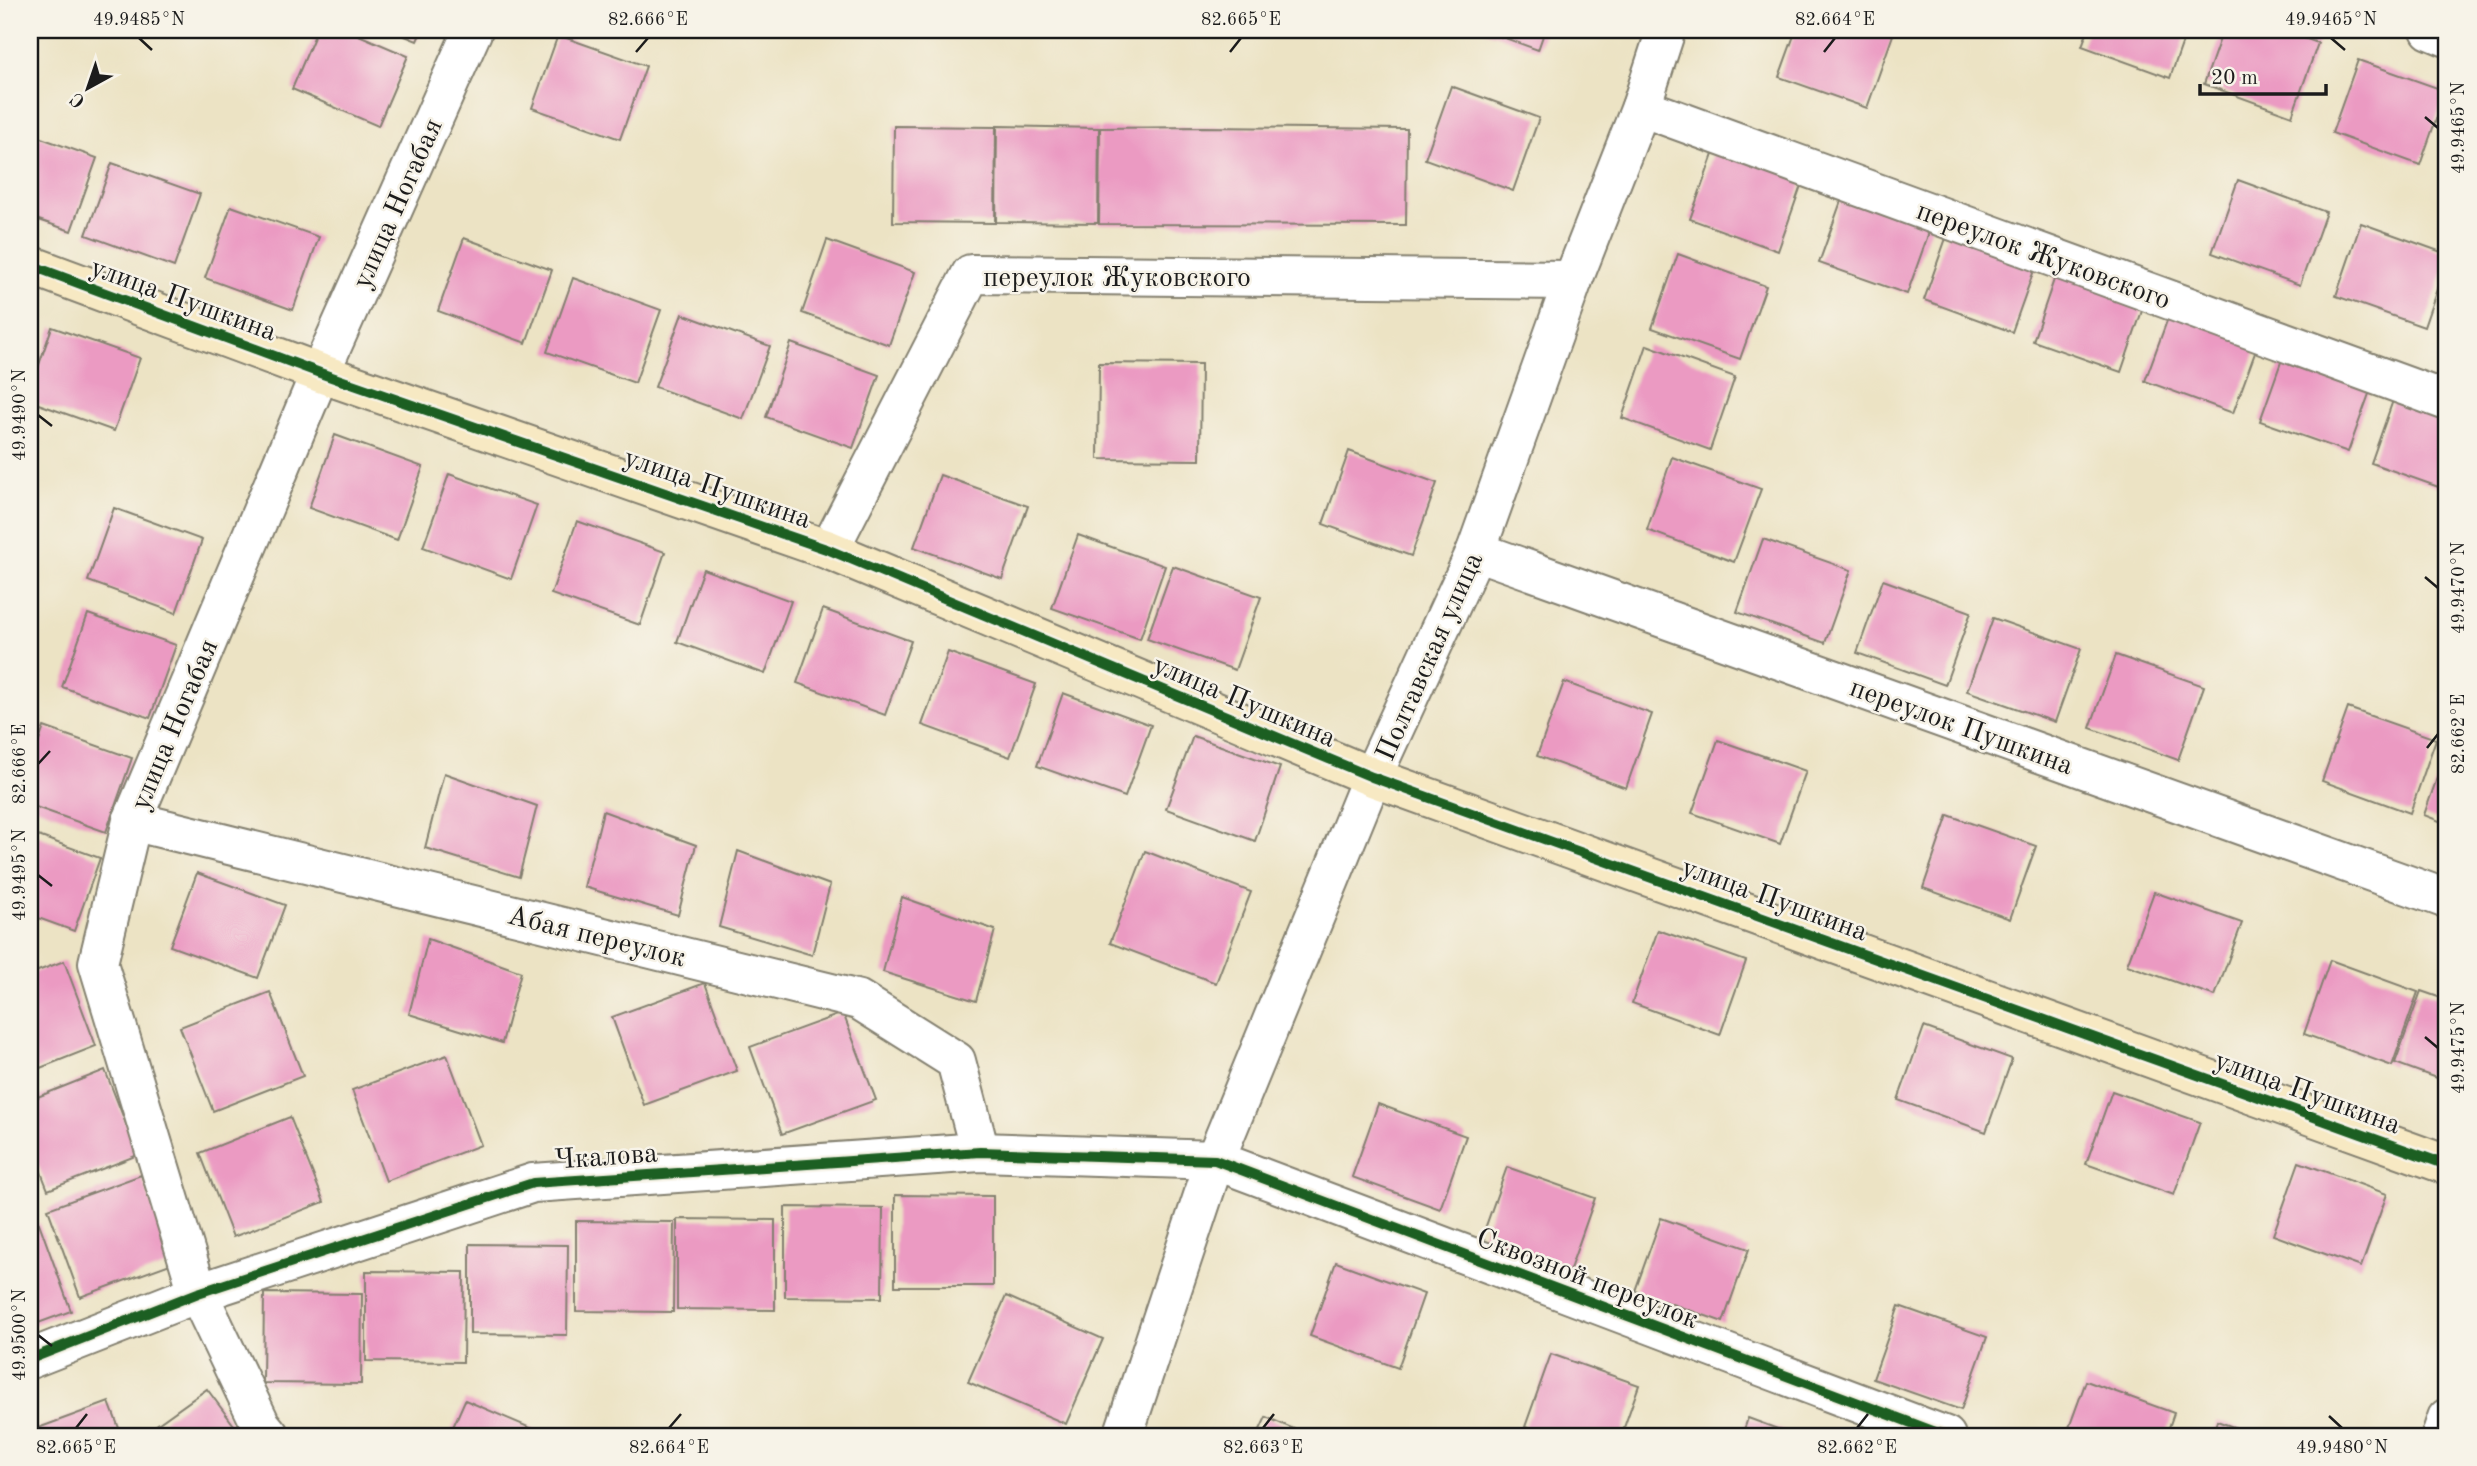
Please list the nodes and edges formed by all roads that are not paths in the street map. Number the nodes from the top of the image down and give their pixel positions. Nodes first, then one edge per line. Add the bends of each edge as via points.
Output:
1 (473, 30) edge
2 (1666, 30) edge
3 (2430, 30) edge
4 (2447, 37) edge
5 (1641, 107) junction
6 (30, 265) edge
7 (1573, 280) junction
8 (320, 373) junction
9 (2447, 401) edge
10 (829, 550) junction
11 (1476, 551) junction
12 (1372, 778) junction
13 (132, 821) junction
14 (2447, 900) edge
15 (981, 1152) junction
16 (1215, 1160) junction
17 (2447, 1165) edge
18 (198, 1293) junction
19 (30, 1359) edge
20 (2447, 1418) edge
21 (270, 1436) edge
22 (1123, 1436) edge
23 (1946, 1436) edge
24 (2441, 1436) edge

1 - 8 street, улица Ногабая
2 - 5 street, Полтавская улица
3 - 4 street
5 - 7 street, Полтавская улица
5 - 9 street, переулок Жуковского
6 - 8 street, улица Пушкина
7 - 10 street, переулок Жуковского via 971,274
7 - 11 street, Полтавская улица
8 - 10 street, улица Пушкина
8 - 13 street, улица Ногабая
10 - 12 street, улица Пушкина
11 - 12 street, Полтавская улица
11 - 14 street, переулок Пушкина
12 - 16 street, Полтавская улица
12 - 17 street, улица Пушкина
13 - 15 street, Абая переулок via 859,1000 957,1061
13 - 18 street, улица Ногабая via 98,963
15 - 16 street, Чкалова
15 - 18 street, Чкалова via 533,1183
16 - 22 street, Полтавская улица
16 - 23 street, Сквозной переулок
18 - 19 street, Чкалова
18 - 21 street, улица Ногабая
20 - 24 street

